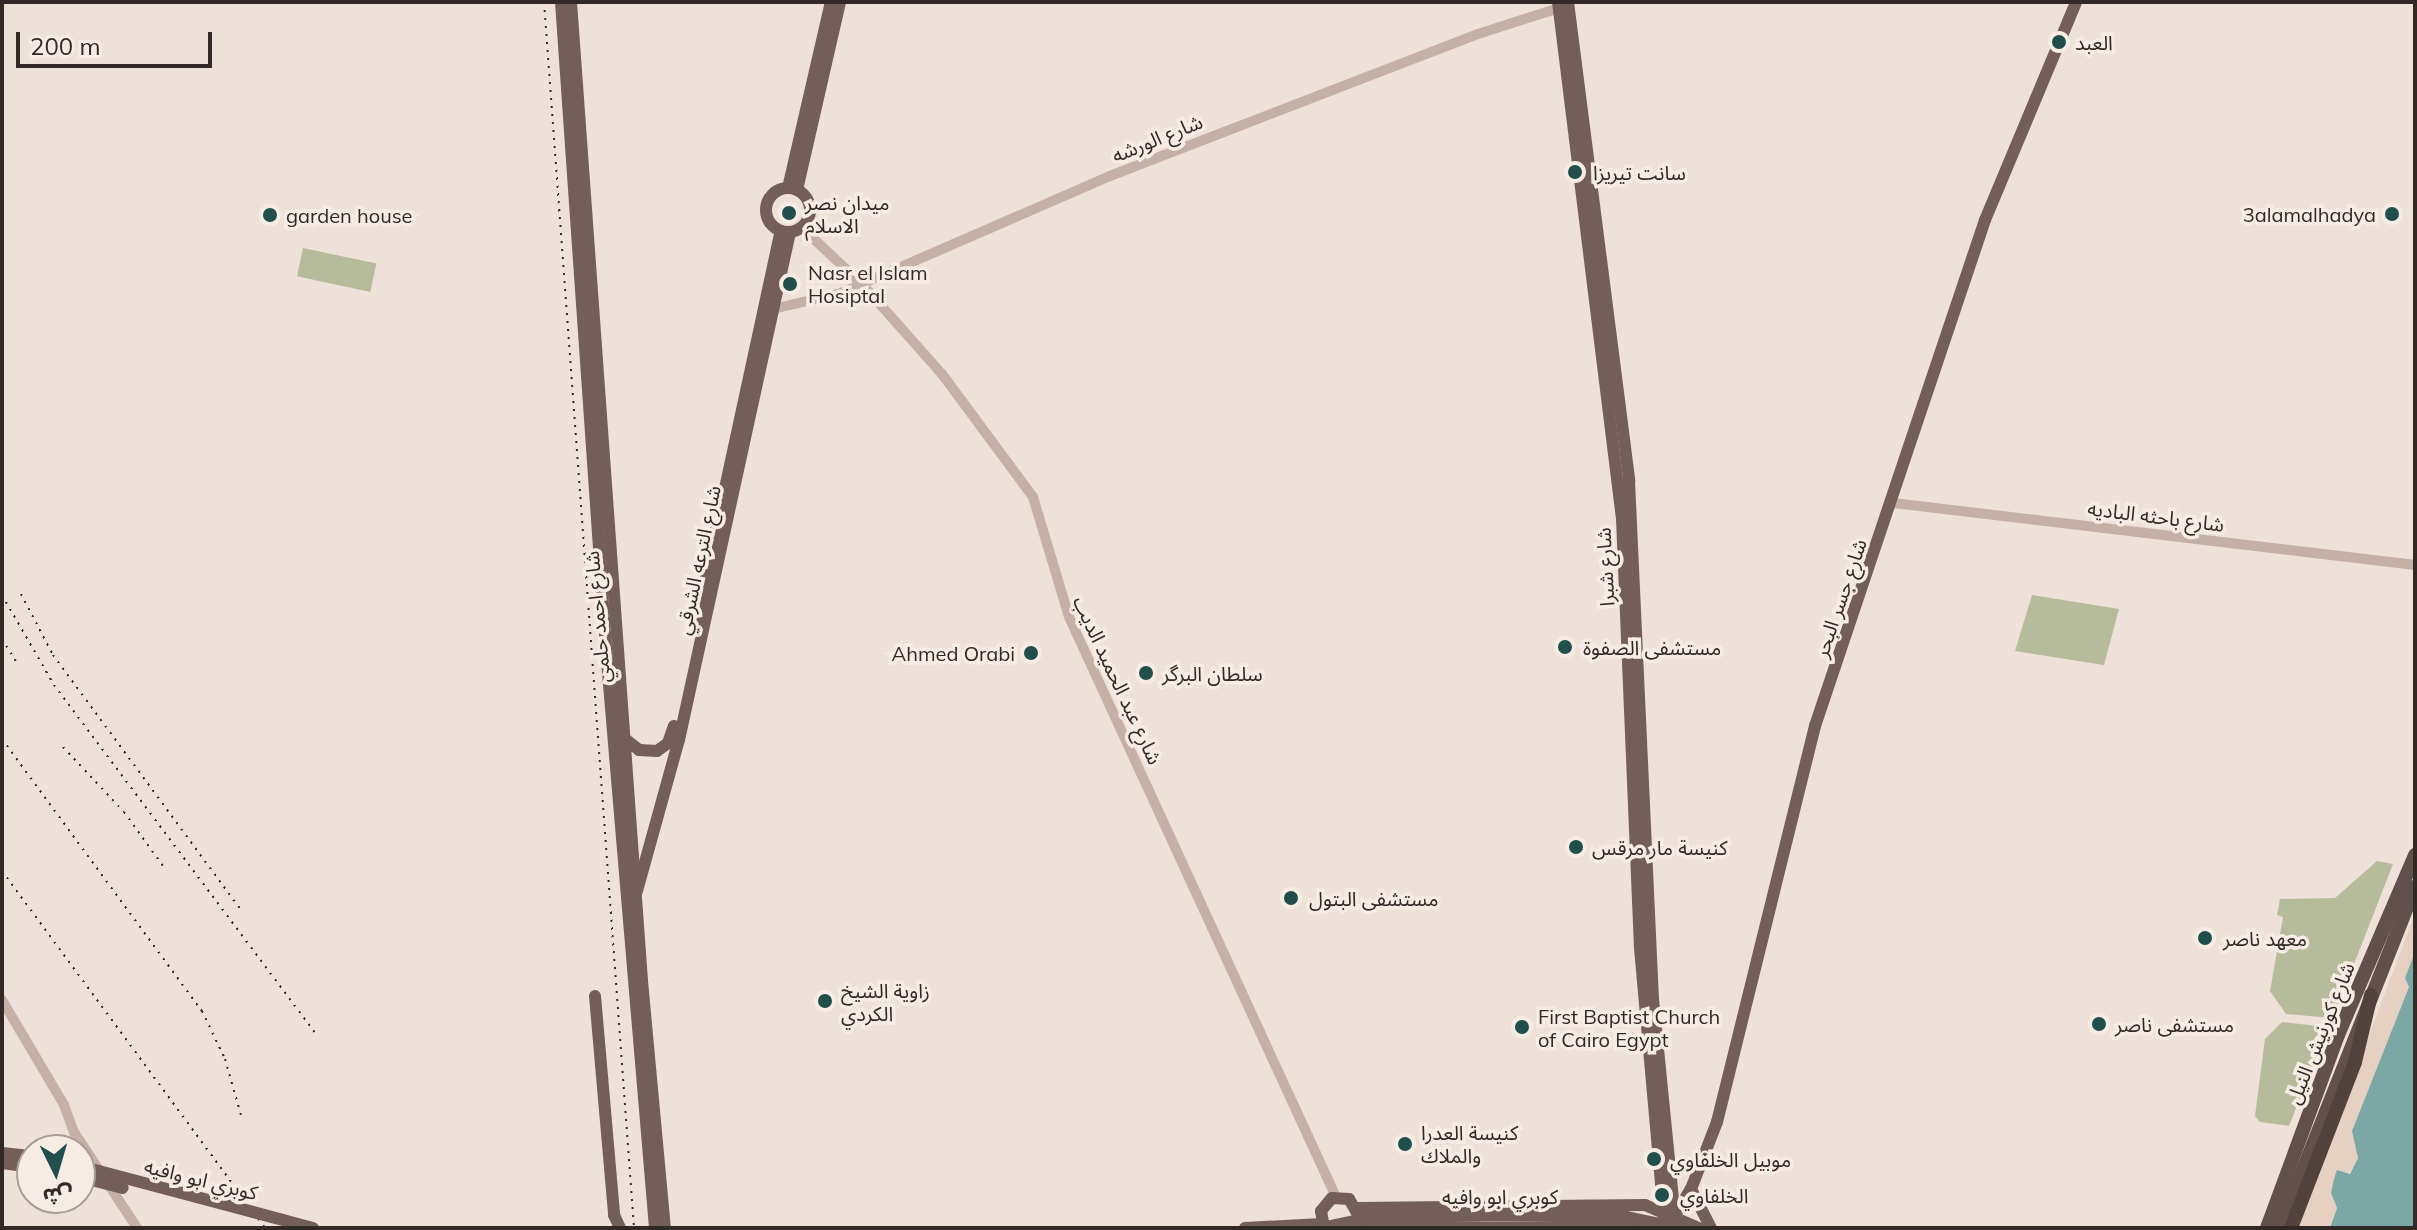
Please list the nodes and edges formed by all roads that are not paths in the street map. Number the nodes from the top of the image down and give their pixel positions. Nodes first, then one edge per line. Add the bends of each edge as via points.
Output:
1 (561, 2) edge
2 (571, 2) edge
3 (831, 2) edge
4 (840, 2) edge
5 (2076, 2) edge
6 (1562, 4) edge
7 (793, 189) junction
8 (791, 230) junction
9 (862, 284) junction
10 (773, 309) junction
11 (1621, 461) junction
12 (1893, 503) junction
13 (2415, 565) edge
14 (612, 648) junction
15 (694, 653) junction
16 (623, 676) junction
17 (609, 682) junction
18 (625, 739) junction
19 (652, 752) junction
20 (670, 770) junction
21 (2415, 855) edge
22 (2415, 887) edge
23 (636, 894) junction
24 (2371, 995) junction
25 (595, 996) dead end
26 (2, 1000) edge
27 (2345, 1038) junction
28 (2333, 1068) junction
29 (96, 1175) edge
30 (96, 1175) edge
31 (96, 1175) edge
32 (103, 1177) junction
33 (1691, 1189) junction
34 (1336, 1197) junction
35 (1357, 1208) junction
36 (1663, 1209) junction
37 (1676, 1224) edge
38 (664, 1227) edge
39 (1322, 1227) edge
40 (137, 1228) edge
41 (285, 1228) edge
42 (313, 1228) edge
43 (620, 1228) edge
44 (1245, 1228) edge
45 (1356, 1228) edge
46 (1653, 1228) edge
47 (1665, 1228) edge
48 (1699, 1228) edge
49 (1711, 1228) edge
50 (2267, 1228) edge
51 (2280, 1228) edge
52 (2291, 1228) edge

1 - 14 main road, شارع احمد حلمي
2 - 14 main road, شارع احمد حلمي
3 - 7 main road
4 - 7 main road
5 - 12 main road, شارع جسر البحر via 1985,220
6 - 9 street, شارع الورشه via 1110,176
6 - 11 main road, شارع شبرا
7 - 8 main road via 810,207
7 - 8 main road via 776,191 766,206 769,221
8 - 9 street, شارع عبد الحميد الديب
8 - 10 main road, شارع الترعه الشرقي
8 - 15 main road, شارع الترعه الشرقي
9 - 10 street, شارع الورشه
9 - 34 street, شارع عبد الحميد الديب via 954,389 1033,497 1069,617
10 - 15 main road, شارع الترعه الشرقي
11 - 36 main road, شارع شبرا via 1639,932
11 - 37 main road, شارع شبرا via 1652,984
12 - 13 street, شارع باحثه الباديه
12 - 33 main road, شارع جسر البحر via 1815,726 1717,1122
14 - 16 main road, شارع احمد حلمي
14 - 17 main road, شارع احمد حلمي
15 - 19 main road, شارع الترعه الشرقي via 671,739
15 - 20 main road, شارع الترعه الشرقي
16 - 17 main road
16 - 18 main road, شارع احمد حلمي
17 - 38 main road, شارع احمد حلمي
18 - 19 main road
18 - 23 main road, شارع احمد حلمي
19 - 20 main road
20 - 23 main road, شارع الترعه الشرقي
21 - 27 highway, شارع كورنيش النيل
22 - 24 highway, شارع كورنيش النيل
23 - 38 main road, شارع احمد حلمي
24 - 27 highway, شارع كورنيش النيل
24 - 52 highway via 2334,1119
25 - 43 main road via 614,1215
26 - 32 street
27 - 28 highway, شارع كورنيش النيل
28 - 50 highway, شارع كورنيش النيل
28 - 51 highway, شارع كورنيش النيل
29 - 32 main road
30 - 41 main road, كوبري ابو وافيه, bridge
31 - 42 main road, كوبري ابو وافيه, bridge
32 - 40 street
33 - 37 main road, شارع جسر البحر
33 - 49 main road
34 - 35 main road via 1349,1199
34 - 39 main road via 1322,1207
35 - 36 main road
35 - 45 main road
36 - 37 main road
36 - 47 main road, شارع شبرا
37 - 39 main road, كوبري ابو وافيه, bridge via 1530,1215 1368,1218
37 - 48 main road
39 - 44 main road, كوبري ابو وافيه
45 - 46 main road

